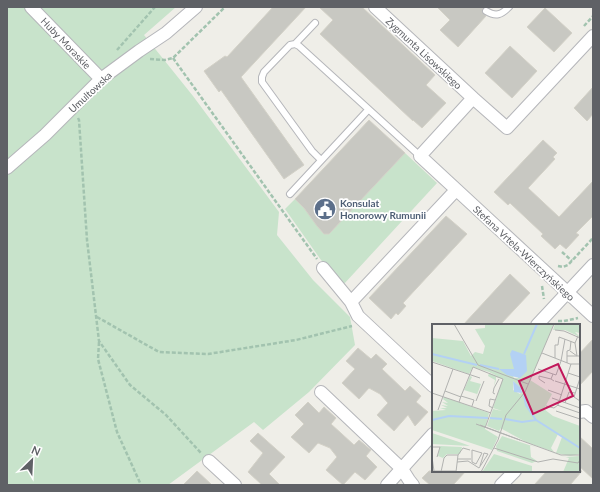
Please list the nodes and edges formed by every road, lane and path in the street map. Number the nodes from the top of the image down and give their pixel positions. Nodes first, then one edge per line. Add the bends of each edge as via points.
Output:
1 (31, 7) edge
2 (155, 7) edge
3 (196, 7) edge
4 (225, 7) edge
5 (375, 7) edge
6 (509, 7) edge
7 (486, 11) dead end
8 (315, 22) dead end
9 (593, 36) edge
10 (295, 44) junction
11 (139, 51) junction
12 (114, 54) dead end
13 (173, 58) junction
14 (101, 79) junction
15 (473, 98) junction
16 (368, 110) junction
17 (69, 111) junction
18 (420, 156) junction
19 (321, 160) junction
20 (7, 168) edge
21 (456, 190) junction
22 (290, 194) dead end
23 (593, 238) edge
24 (562, 252) dead end
25 (572, 261) junction
26 (555, 265) dead end
27 (593, 265) edge
28 (323, 268) joint
29 (540, 283) dead end
30 (567, 293) junction
31 (351, 302) junction
32 (544, 303) dead end
33 (593, 316) edge
34 (96, 317) junction
35 (580, 318) dead end
36 (557, 321) dead end
37 (366, 323) junction
38 (538, 324) edge
39 (99, 341) junction
40 (432, 385) edge
41 (321, 392) dead end
42 (580, 412) edge
43 (593, 417) edge
44 (432, 435) edge
45 (209, 461) joint
46 (402, 469) junction
47 (514, 472) edge
48 (141, 485) edge
49 (235, 485) edge
50 (387, 485) edge
51 (413, 485) edge
52 (501, 485) edge

1 - 14 street, Huby Moraskie
2 - 12 path
3 - 11 street, Umultowska via 166,33
4 - 13 path
5 - 15 street, Zygmunta Lisowskiego
6 - 7 lane via 500,15
8 - 10 lane
9 - 15 street, Zygmunta Lisowskiego via 507,128
10 - 16 lane
10 - 19 lane via 290,45 264,72 262,82
11 - 13 path via 146,58
11 - 14 street, Umultowska
13 - 28 path
14 - 17 street, Umultowska
15 - 18 street
16 - 18 lane
16 - 19 lane
17 - 20 street, Umultowska via 46,135
17 - 34 path via 79,120 87,240
18 - 21 street, Stefana Vrtela-Wierczyńskiego
19 - 22 lane
21 - 30 street, Stefana Vrtela-Wierczyńskiego
21 - 31 street
23 - 25 path
24 - 25 path
25 - 26 path via 563,267
27 - 30 street
28 - 31 street
29 - 32 path
30 - 33 street, Stefana Vrtela-Wierczyńskiego
30 - 38 street
31 - 37 street via 358,316
34 - 37 path via 159,352 208,354 296,340
34 - 39 path
35 - 36 path
37 - 40 street
39 - 45 path via 130,385 166,415
39 - 48 path via 98,359 116,432
41 - 46 street
42 - 43 street via 586,411
44 - 46 street
45 - 49 street
46 - 50 street
46 - 51 street
47 - 52 street

